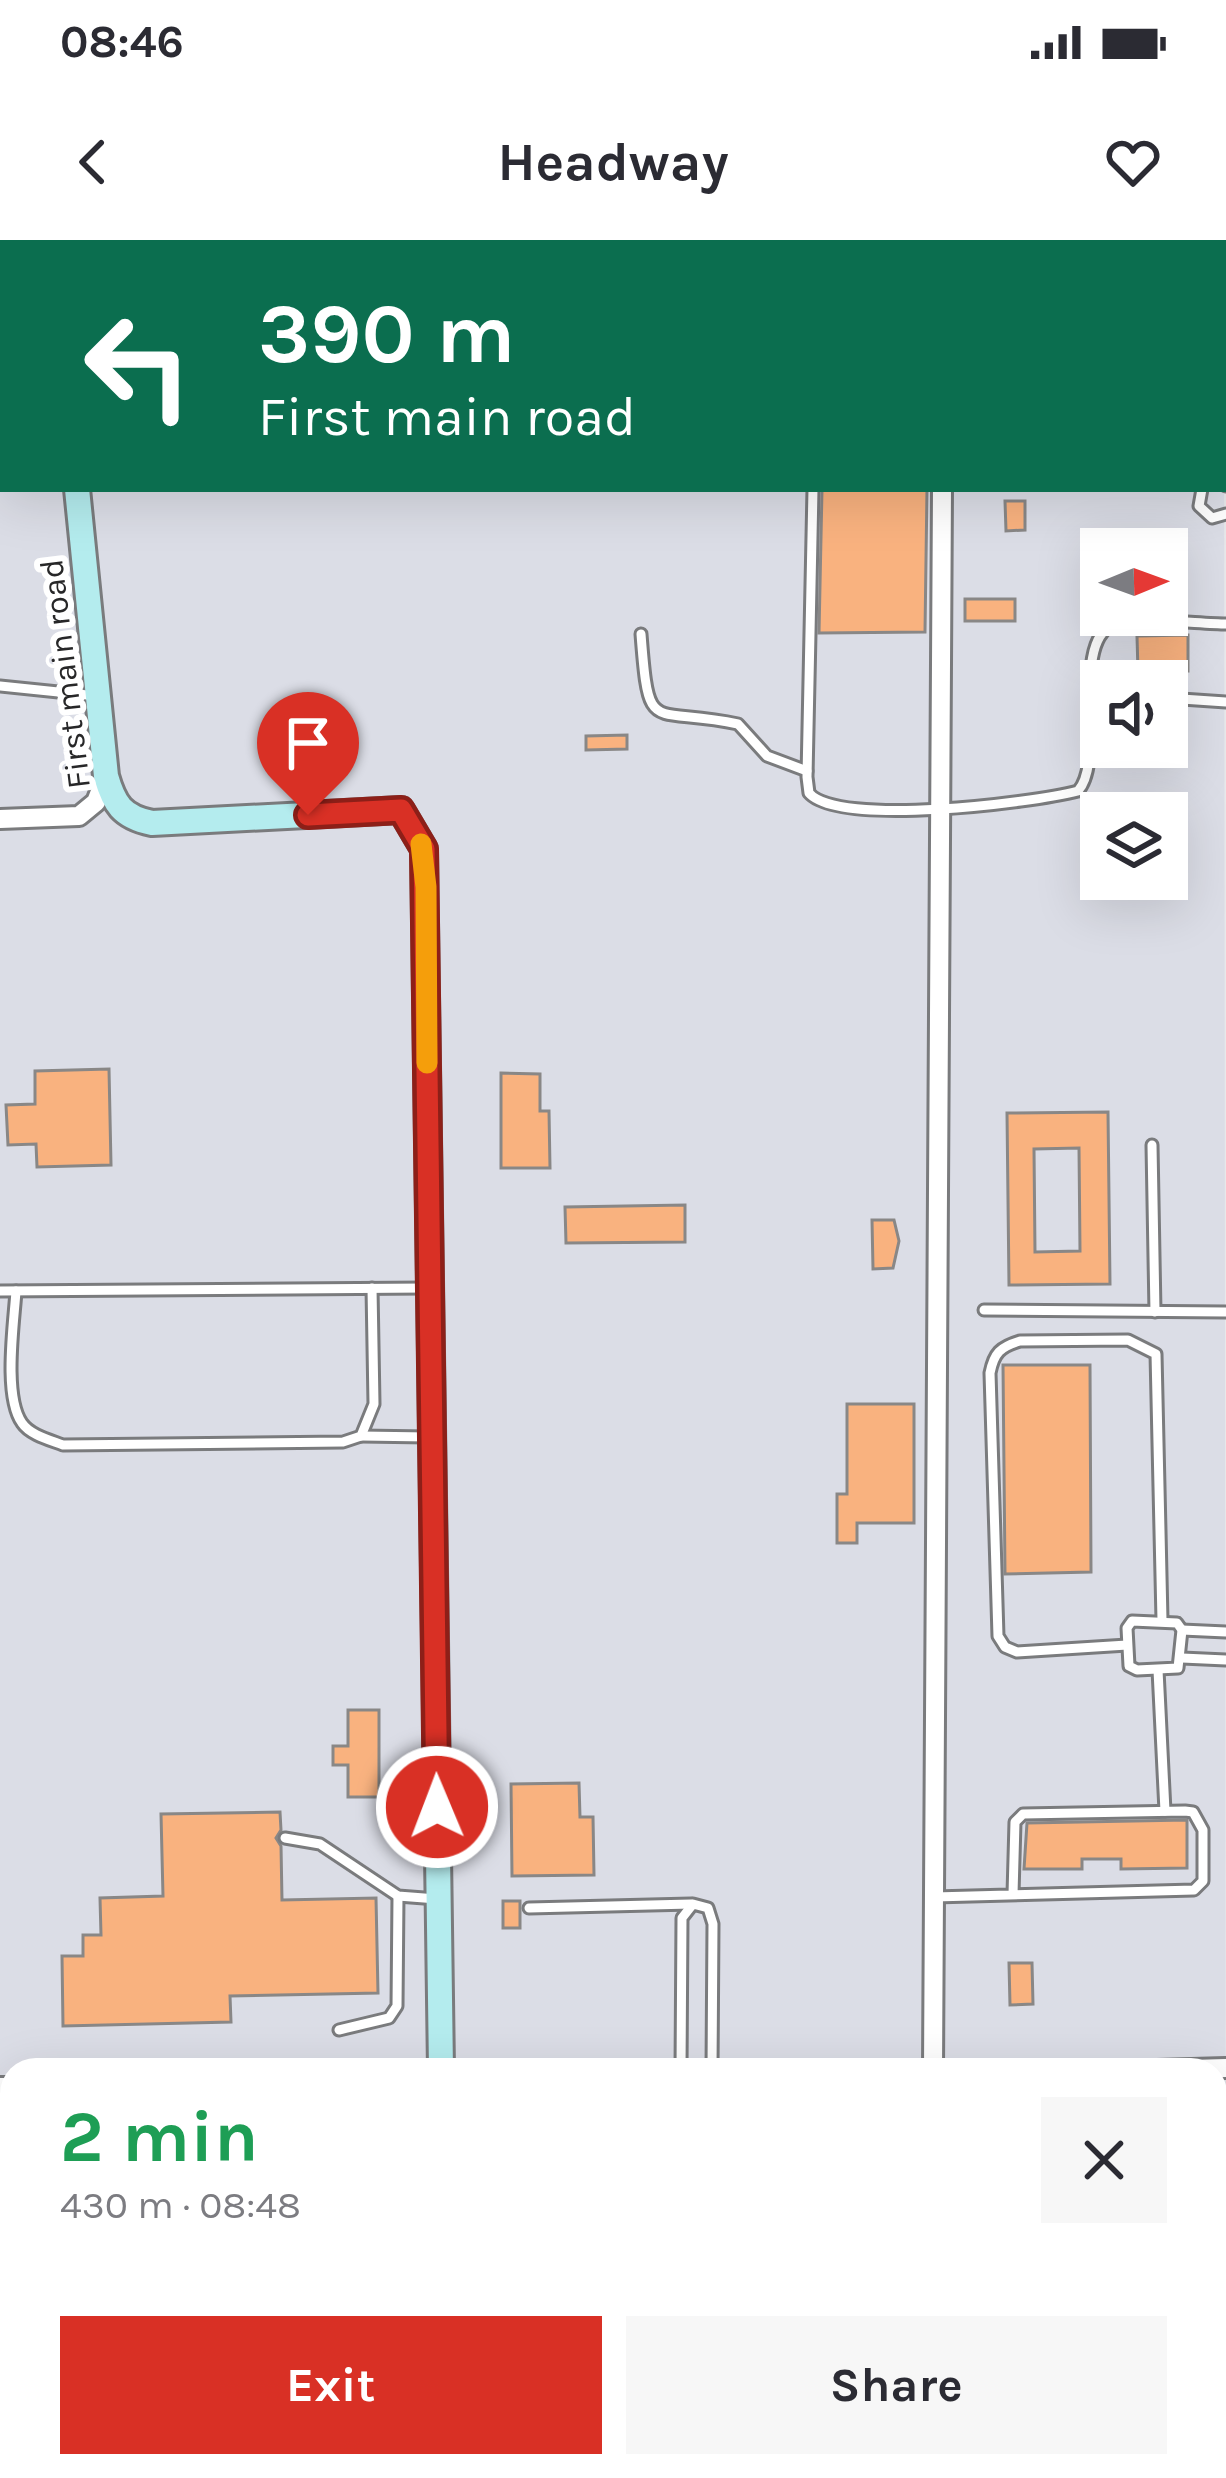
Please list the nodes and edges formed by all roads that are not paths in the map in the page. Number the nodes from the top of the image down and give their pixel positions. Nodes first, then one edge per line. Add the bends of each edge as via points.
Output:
1 (76, 492) edge
2 (813, 492) edge
3 (942, 492) edge
4 (1201, 492) edge
5 (1226, 514) edge
6 (1226, 624) edge
7 (641, 634) dead end
8 (1094, 660) edge
9 (0, 686) edge
10 (97, 696) junction
11 (1188, 699) edge
12 (1226, 702) edge
13 (1089, 768) edge
14 (807, 771) junction
15 (106, 776) junction
16 (940, 811) junction
17 (0, 819) edge
18 (1152, 1145) dead end
19 (372, 1288) junction
20 (429, 1288) junction
21 (0, 1291) edge
22 (16, 1291) junction
23 (984, 1310) dead end
24 (1155, 1312) junction
25 (1226, 1312) edge
26 (361, 1436) junction
27 (431, 1437) junction
28 (1162, 1620) junction
29 (1182, 1630) junction
30 (1226, 1632) edge
31 (1127, 1646) junction
32 (1182, 1658) junction
33 (1226, 1660) edge
34 (1158, 1670) junction
35 (1166, 1811) junction
36 (285, 1838) dead end
37 (1013, 1894) junction
38 (398, 1896) junction
39 (934, 1897) junction
40 (439, 1899) junction
41 (693, 1904) junction
42 (529, 1908) dead end
43 (339, 2030) dead end
44 (441, 2058) edge
45 (681, 2058) edge
46 (712, 2058) edge
47 (934, 2058) edge

1 - 10 street, First main road
2 - 14 lane
3 - 16 street
4 - 5 lane via 1204,514
6 - 8 lane via 1116,622 1101,634
7 - 14 lane via 646,697 656,710 738,724 767,756
9 - 10 lane
10 - 15 street, First main road
11 - 12 lane
13 - 16 lane via 1078,791
14 - 16 lane via 809,793 826,806
15 - 17 street via 96,802 79,816
15 - 20 street, First main road via 120,810 152,823 401,810 424,849
16 - 39 street
18 - 24 lane
19 - 20 lane
19 - 22 lane
19 - 26 lane via 374,1404
20 - 27 street, First main road
21 - 22 lane
22 - 26 lane via 16,1408 21,1422 47,1440
23 - 24 lane
24 - 25 lane
26 - 27 lane
27 - 40 street, First main road
28 - 29 lane
28 - 31 lane via 1132,1621
28 - 31 lane via 1156,1354 1127,1340 1004,1346 989,1373 998,1636 1017,1652
29 - 30 lane
29 - 32 lane
31 - 34 lane via 1130,1666
32 - 33 lane
32 - 34 lane via 1178,1668
34 - 35 lane
35 - 37 lane via 1023,1814 1015,1822
35 - 37 lane via 1193,1812 1202,1822 1203,1881 1194,1890
36 - 38 lane via 320,1844
37 - 39 lane
38 - 40 lane
38 - 43 lane via 397,2006 389,2018
39 - 47 street
40 - 44 street, First main road
41 - 42 lane
41 - 45 lane via 682,1918
41 - 46 lane via 708,1908 713,1924

